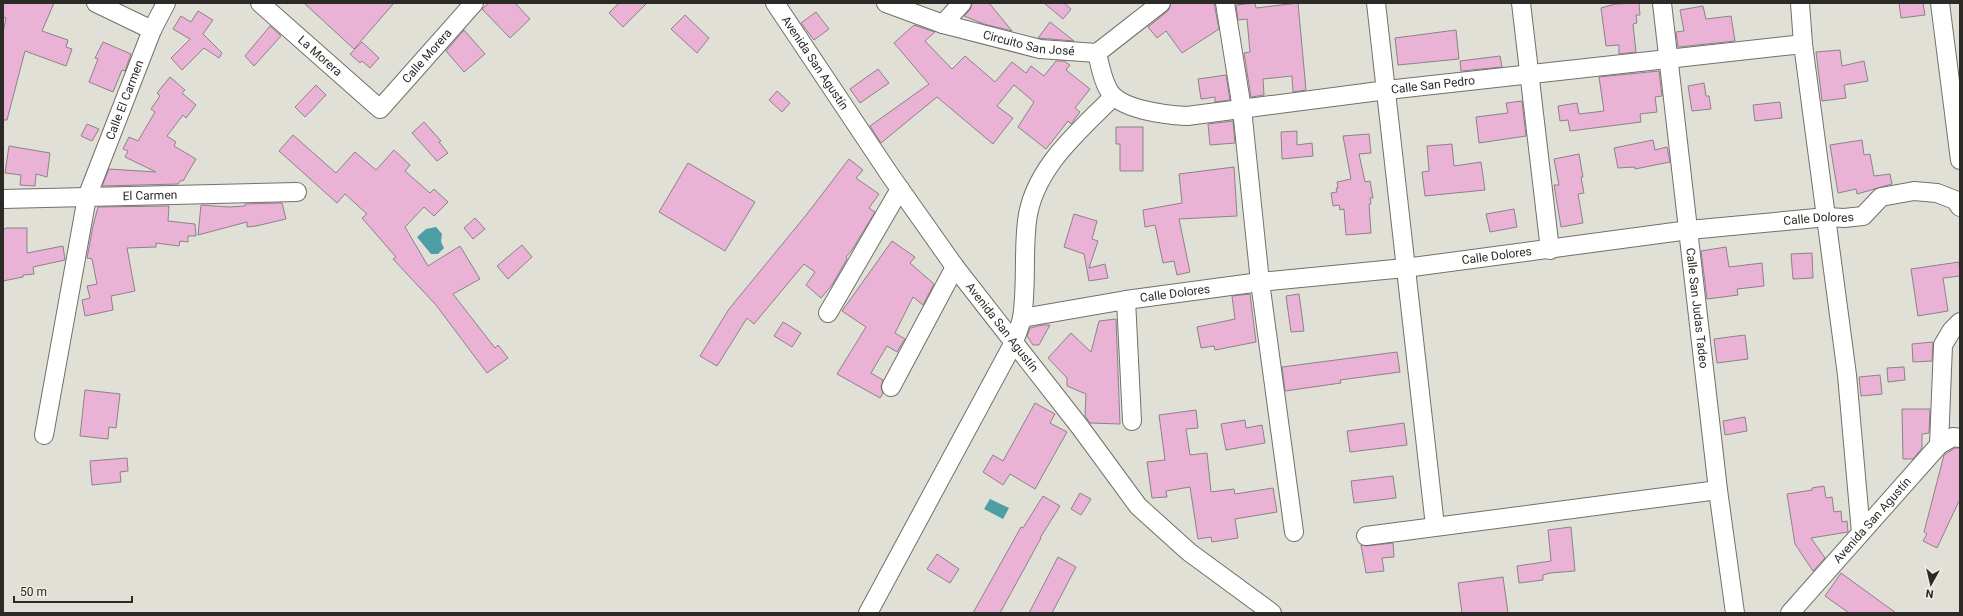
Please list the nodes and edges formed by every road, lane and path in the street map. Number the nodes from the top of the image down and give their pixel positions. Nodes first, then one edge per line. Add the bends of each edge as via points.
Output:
1 (96, 3) edge
2 (166, 3) edge
3 (260, 3) edge
4 (474, 3) edge
5 (775, 3) edge
6 (886, 3) edge
7 (962, 3) edge
8 (1161, 3) edge
9 (1225, 3) edge
10 (1376, 3) edge
11 (1521, 3) edge
12 (1662, 3) edge
13 (1800, 3) edge
14 (1940, 3) edge
15 (943, 24) junction
16 (152, 30) junction
17 (1803, 44) junction
18 (1097, 53) junction
19 (1669, 60) junction
20 (1530, 75) junction
21 (1387, 90) junction
22 (1113, 97) junction
23 (380, 109) joint
24 (1242, 109) junction
25 (1960, 160) edge
26 (900, 189) junction
27 (297, 192) dead end
28 (87, 197) junction
29 (3, 199) edge
30 (1960, 207) edge
31 (1827, 217) junction
32 (1689, 230) junction
33 (1550, 250) junction
34 (955, 267) junction
35 (1405, 268) junction
36 (1260, 282) junction
37 (1126, 300) junction
38 (828, 313) dead end
39 (1022, 318) junction
40 (1960, 322) edge
41 (1014, 344) junction
42 (891, 387) dead end
43 (1132, 421) dead end
44 (44, 435) dead end
45 (1960, 438) edge
46 (1939, 445) junction
47 (1718, 490) junction
48 (1434, 526) junction
49 (1294, 532) dead end
50 (1861, 533) junction
51 (1366, 536) dead end
52 (868, 613) edge
53 (1272, 613) edge
54 (1735, 613) edge
55 (1790, 613) edge

1 - 16 street
2 - 16 street, Calle El Carmen
3 - 23 street, La Morera
4 - 23 street, Calle Morera
5 - 26 street, Avenida San Agustín
6 - 15 street, Circuito San José
7 - 15 street
8 - 18 street
9 - 24 street
10 - 21 street
11 - 20 street
12 - 19 street, Calle San Judas Tadeo
13 - 17 street
14 - 25 street
15 - 18 street, Circuito San José via 1040,49
16 - 28 street, Calle El Carmen
17 - 19 street, Calle San Pedro
17 - 31 street
18 - 22 street
19 - 20 street, Calle San Pedro
19 - 32 street, Calle San Judas Tadeo
20 - 21 street, Calle San Pedro
20 - 33 street
21 - 24 street, Calle San Pedro
21 - 35 street
22 - 24 street, Calle San Pedro via 1164,115 1187,116
22 - 39 street via 1067,142 1043,175 1033,197 1027,220
24 - 36 street
26 - 34 street, Avenida San Agustín
26 - 38 street
27 - 28 street, El Carmen
28 - 29 street, El Carmen
28 - 44 street, Calle El Carmen
30 - 31 street, Calle Dolores via 1955,200 1937,193 1914,191 1881,197 1863,216
31 - 32 street, Calle Dolores
31 - 50 street via 1847,375
32 - 33 street, Calle Dolores
32 - 47 street, Calle San Judas Tadeo
33 - 35 street, Calle Dolores
34 - 41 street, Avenida San Agustín
34 - 42 street
35 - 36 street, Calle Dolores
35 - 48 street
36 - 37 street, Calle Dolores
36 - 49 street
37 - 39 street, Calle Dolores
37 - 43 street
39 - 41 street
40 - 46 street via 1943,345
41 - 52 street
41 - 53 street, Avenida San Agustín via 1138,506 1189,552
45 - 46 street, Avenida San Agustín via 1953,437
46 - 50 street, Avenida San Agustín
47 - 48 street
47 - 54 street, Calle San Judas Tadeo
48 - 51 street
50 - 55 street, Avenida San Agustín

